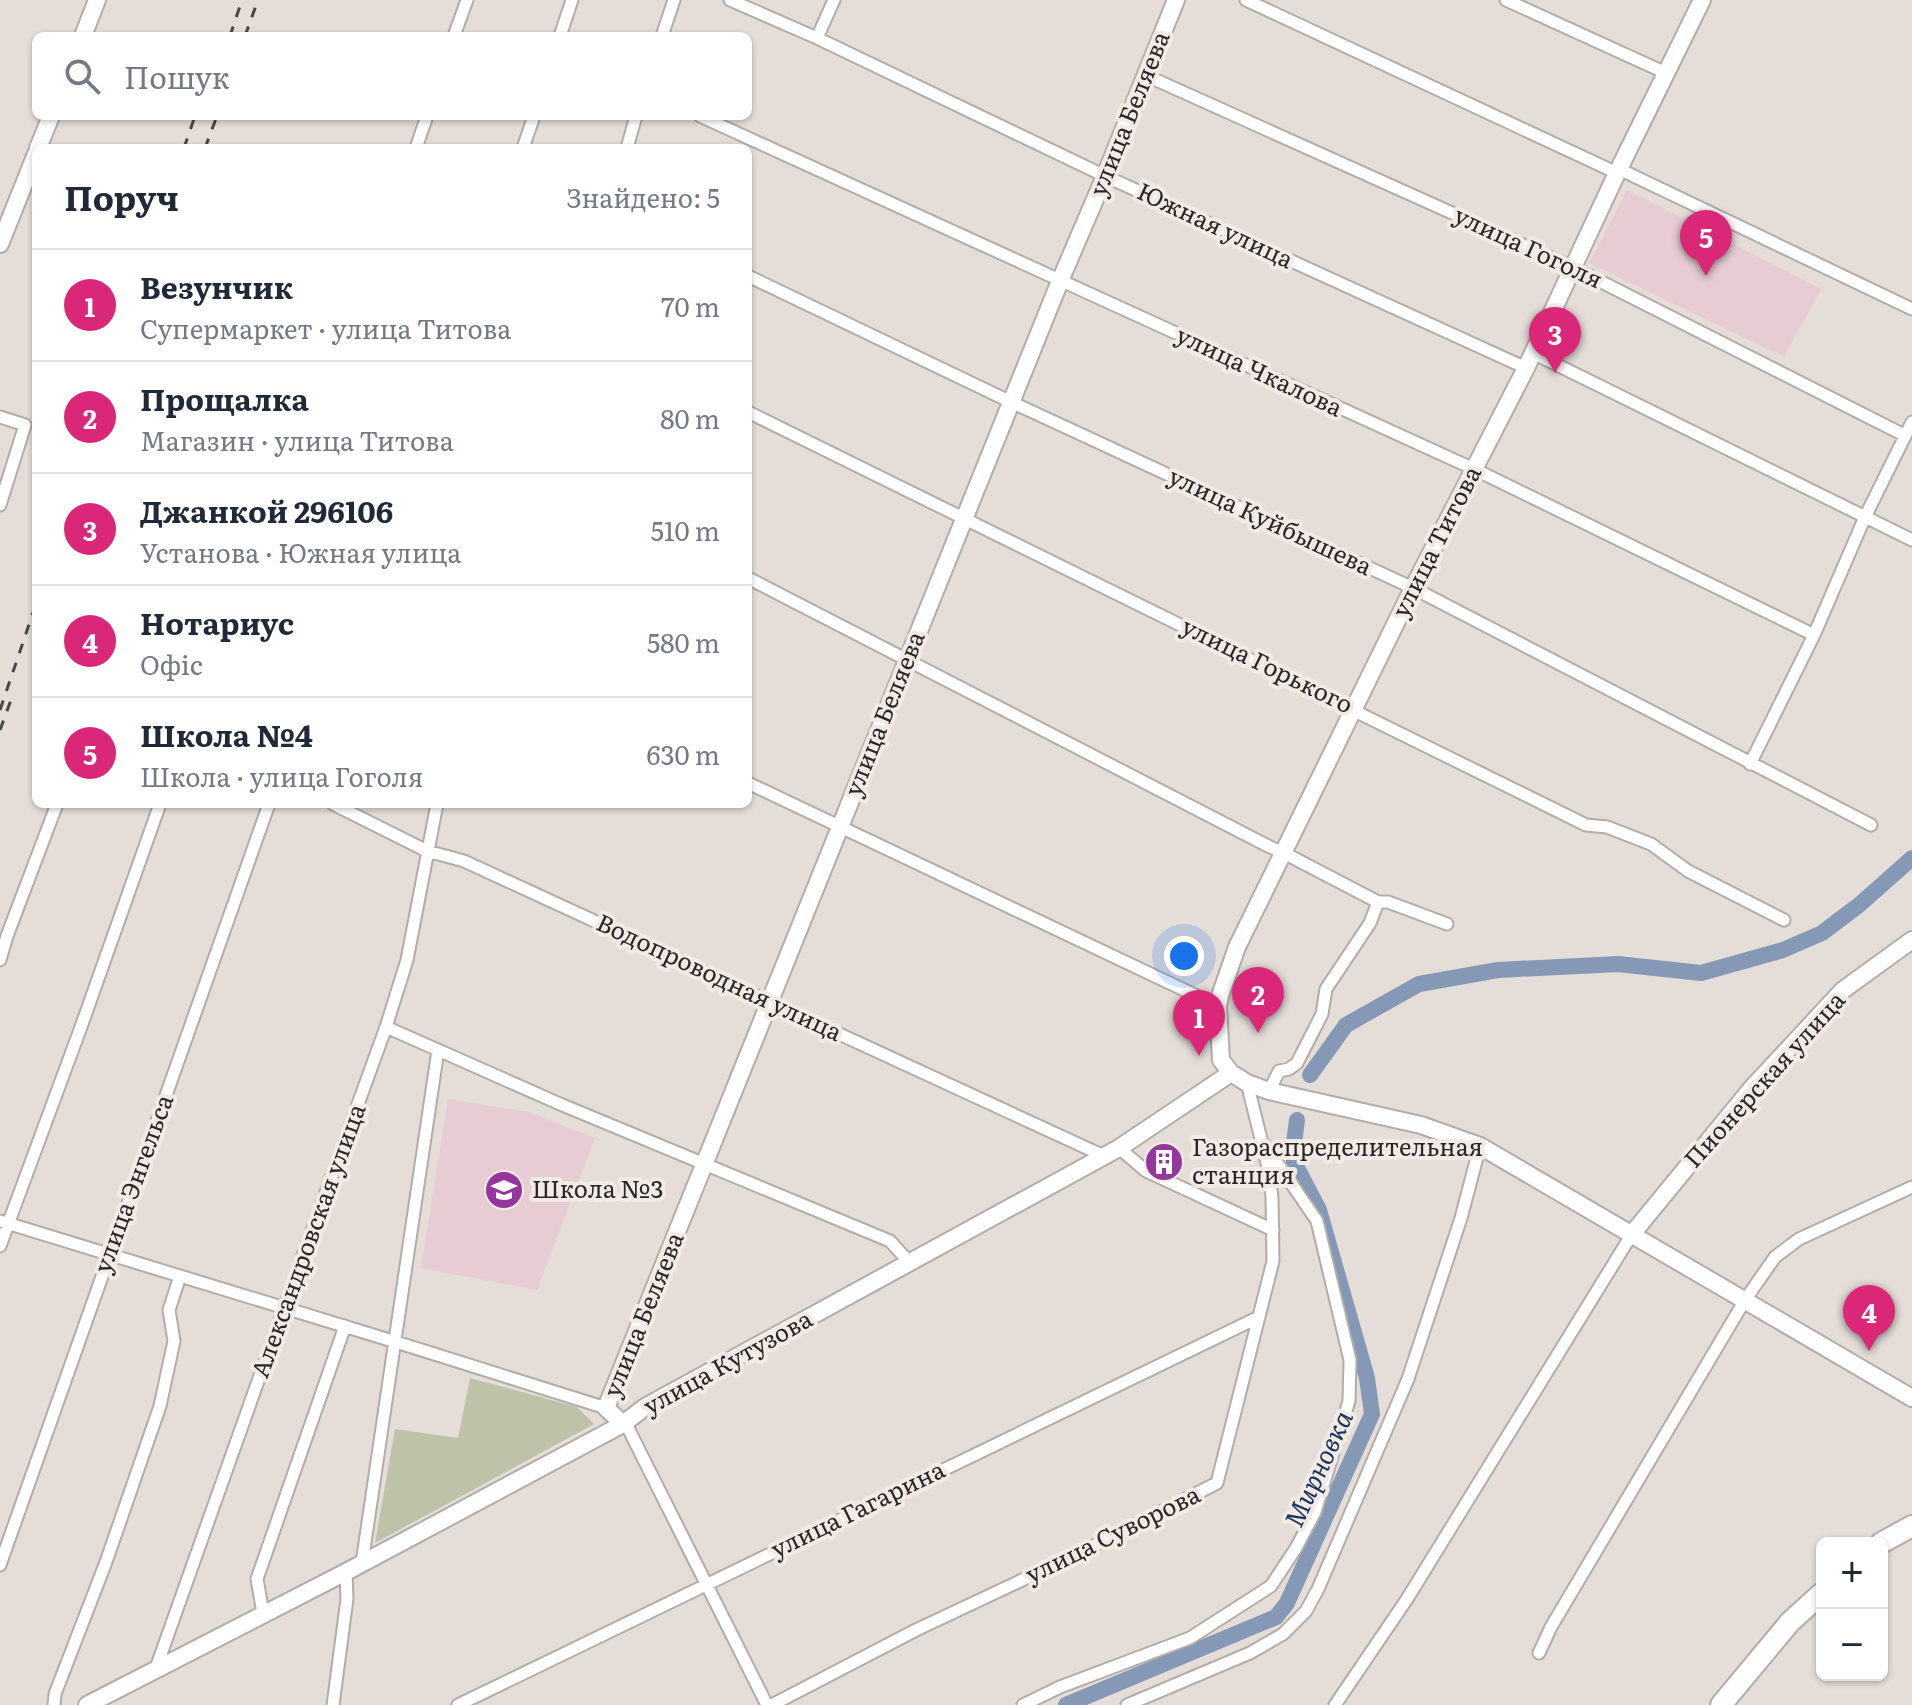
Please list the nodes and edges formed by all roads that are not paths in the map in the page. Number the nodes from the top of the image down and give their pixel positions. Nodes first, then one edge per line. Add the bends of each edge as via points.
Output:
1 (97, 0) edge
2 (467, 0) edge
3 (572, 0) edge
4 (674, 0) edge
5 (730, 0) edge
6 (834, 0) edge
7 (1176, 0) edge
8 (1246, 0) edge
9 (1506, 0) edge
10 (1702, 0) edge
11 (85, 32) edge
12 (455, 32) edge
13 (561, 32) edge
14 (663, 32) edge
15 (817, 38) junction
16 (1666, 73) junction
17 (1145, 75) junction
18 (49, 120) edge
19 (426, 120) edge
20 (533, 120) edge
21 (635, 120) edge
22 (709, 120) edge
23 (40, 144) edge
24 (417, 144) edge
25 (524, 144) edge
26 (628, 144) edge
27 (32, 164) edge
28 (1618, 171) junction
29 (1105, 176) junction
30 (0, 244) edge
31 (1572, 267) junction
32 (752, 278) edge
33 (1060, 281) junction
34 (1912, 309) edge
35 (1530, 360) junction
36 (1011, 402) junction
37 (752, 414) edge
38 (0, 417) edge
39 (1912, 422) edge
40 (1904, 435) junction
41 (1474, 469) junction
42 (0, 505) edge
43 (964, 517) junction
44 (1865, 517) junction
45 (1912, 540) edge
46 (752, 580) edge
47 (1413, 588) junction
48 (1814, 635) junction
49 (907, 659) junction
50 (1355, 709) junction
51 (1750, 764) junction
52 (752, 785) edge
53 (55, 808) edge
54 (159, 808) edge
55 (268, 808) edge
56 (341, 808) edge
57 (436, 808) edge
58 (1871, 825) dead end
59 (840, 826) junction
60 (427, 851) junction
61 (1284, 853) junction
62 (1378, 902) junction
63 (1784, 920) dead end
64 (1447, 924) dead end
65 (1912, 940) edge
66 (0, 960) edge
67 (770, 1001) junction
68 (1218, 1006) junction
69 (386, 1027) junction
70 (438, 1050) junction
71 (1231, 1073) junction
72 (1247, 1083) junction
73 (1269, 1091) junction
74 (1261, 1137) junction
75 (1480, 1146) junction
76 (1112, 1152) junction
77 (704, 1165) junction
78 (1912, 1187) edge
79 (4, 1223) edge
80 (1273, 1230) junction
81 (1632, 1234) junction
82 (0, 1246) edge
83 (109, 1255) junction
84 (910, 1263) junction
85 (180, 1276) junction
86 (1745, 1300) junction
87 (284, 1308) junction
88 (1259, 1317) junction
89 (345, 1326) junction
90 (396, 1342) junction
91 (1912, 1398) edge
92 (606, 1408) junction
93 (624, 1423) junction
94 (1912, 1526) edge
95 (1888, 1539) edge
96 (362, 1563) junction
97 (0, 1565) edge
98 (346, 1572) junction
99 (706, 1583) junction
100 (1816, 1598) edge
101 (263, 1613) junction
102 (1539, 1653) dead end
103 (155, 1671) junction
104 (105, 1701) edge
105 (54, 1705) edge
106 (87, 1705) edge
107 (333, 1705) edge
108 (458, 1705) edge
109 (770, 1705) edge
110 (1023, 1705) edge
111 (1127, 1705) edge
112 (1335, 1705) edge
113 (1721, 1705) edge

1 - 11 main road
2 - 12 street
3 - 13 street
4 - 14 street
5 - 15 street, Южная улица
6 - 15 street
7 - 17 main road, улица Беляева
8 - 28 street
9 - 16 street
10 - 16 main road, улица Титова
15 - 29 street, Южная улица
16 - 28 main road, улица Титова
17 - 29 main road, улица Беляева
17 - 31 street, улица Гоголя
18 - 23 main road
19 - 24 street
20 - 25 street
21 - 26 street
22 - 33 street, улица Чкалова
27 - 30 main road
28 - 31 main road, улица Титова
28 - 34 street
29 - 33 main road, улица Беляева
29 - 35 street, Южная улица
31 - 35 main road, улица Титова
31 - 40 street, улица Гоголя
32 - 36 street, улица Куйбышева
33 - 36 main road, улица Беляева
33 - 41 street, улица Чкалова
35 - 41 main road, улица Титова
35 - 44 street, Южная улица
36 - 43 main road, улица Беляева
36 - 47 street, улица Куйбышева
37 - 43 street, улица Горького
38 - 42 street via 25,425
39 - 40 street
40 - 44 street
41 - 47 main road, улица Титова
41 - 48 street, улица Чкалова
43 - 49 main road, улица Беляева
43 - 50 street, улица Горького
44 - 45 street, Южная улица
44 - 48 street
46 - 49 street
47 - 50 main road, улица Титова
47 - 51 street, улица Куйбышева
48 - 51 street
49 - 59 main road, улица Беляева
49 - 61 street
50 - 61 main road, улица Титова
50 - 63 street, улица Горького via 1586,825 1651,844 1688,871
51 - 58 street, улица Куйбышева
52 - 59 street
53 - 66 street
54 - 79 street
55 - 83 street, улица Энгельса
56 - 60 street, Водопроводная улица
57 - 60 street, Александровская улица
59 - 67 main road, улица Беляева
59 - 68 street
60 - 67 street, Водопроводная улица via 464,861
60 - 69 street, Александровская улица via 407,960
61 - 62 street
61 - 68 main road, улица Титова via 1237,947
62 - 64 street
62 - 73 street via 1326,989 1322,1014 1297,1063 1279,1071
65 - 81 main road, Пионерская улица via 1843,990 1751,1089
67 - 76 street, Водопроводная улица
67 - 77 main road, улица Беляева
68 - 71 main road, улица Титова via 1221,1060
69 - 70 street
69 - 87 street, Александровская улица
70 - 77 street
70 - 90 street
71 - 72 main road
71 - 76 main road, улица Кутузова
72 - 73 main road
72 - 74 street, улица Суворова
73 - 75 main road via 1421,1125
74 - 80 street, улица Суворова
74 - 110 street via 1317,1221 1350,1360 1349,1401 1315,1512 1271,1586 1190,1638
75 - 81 main road
75 - 111 street via 1408,1379 1306,1611 1283,1634 1250,1653
76 - 80 street, Водопроводная улица
76 - 84 main road, улица Кутузова
77 - 84 street via 890,1241
77 - 92 main road, улица Беляева
78 - 86 street via 1799,1239 1775,1257
79 - 82 street
79 - 83 street
80 - 88 street, улица Суворова via 1273,1261
81 - 86 main road
81 - 112 street via 1407,1599
83 - 85 street
83 - 97 street, улица Энгельса
84 - 93 main road, улица Кутузова
85 - 87 street
85 - 105 street via 169,1310 174,1341 160,1406
86 - 91 main road
86 - 102 street
87 - 89 street
87 - 103 street, Александровская улица
88 - 99 street, улица Гагарина
88 - 109 street, улица Суворова via 1217,1483
89 - 90 street
89 - 101 street via 257,1579
90 - 92 street
90 - 96 street
92 - 93 main road, улица Беляева
93 - 96 main road, улица Кутузова
93 - 99 street
94 - 95 highway
96 - 98 main road, улица Кутузова
98 - 101 main road, улица Кутузова
98 - 107 street
99 - 108 street, улица Гагарина
99 - 109 street
100 - 113 highway
101 - 103 main road, улица Кутузова
103 - 104 main road, улица Кутузова
104 - 106 main road, улица Кутузова

